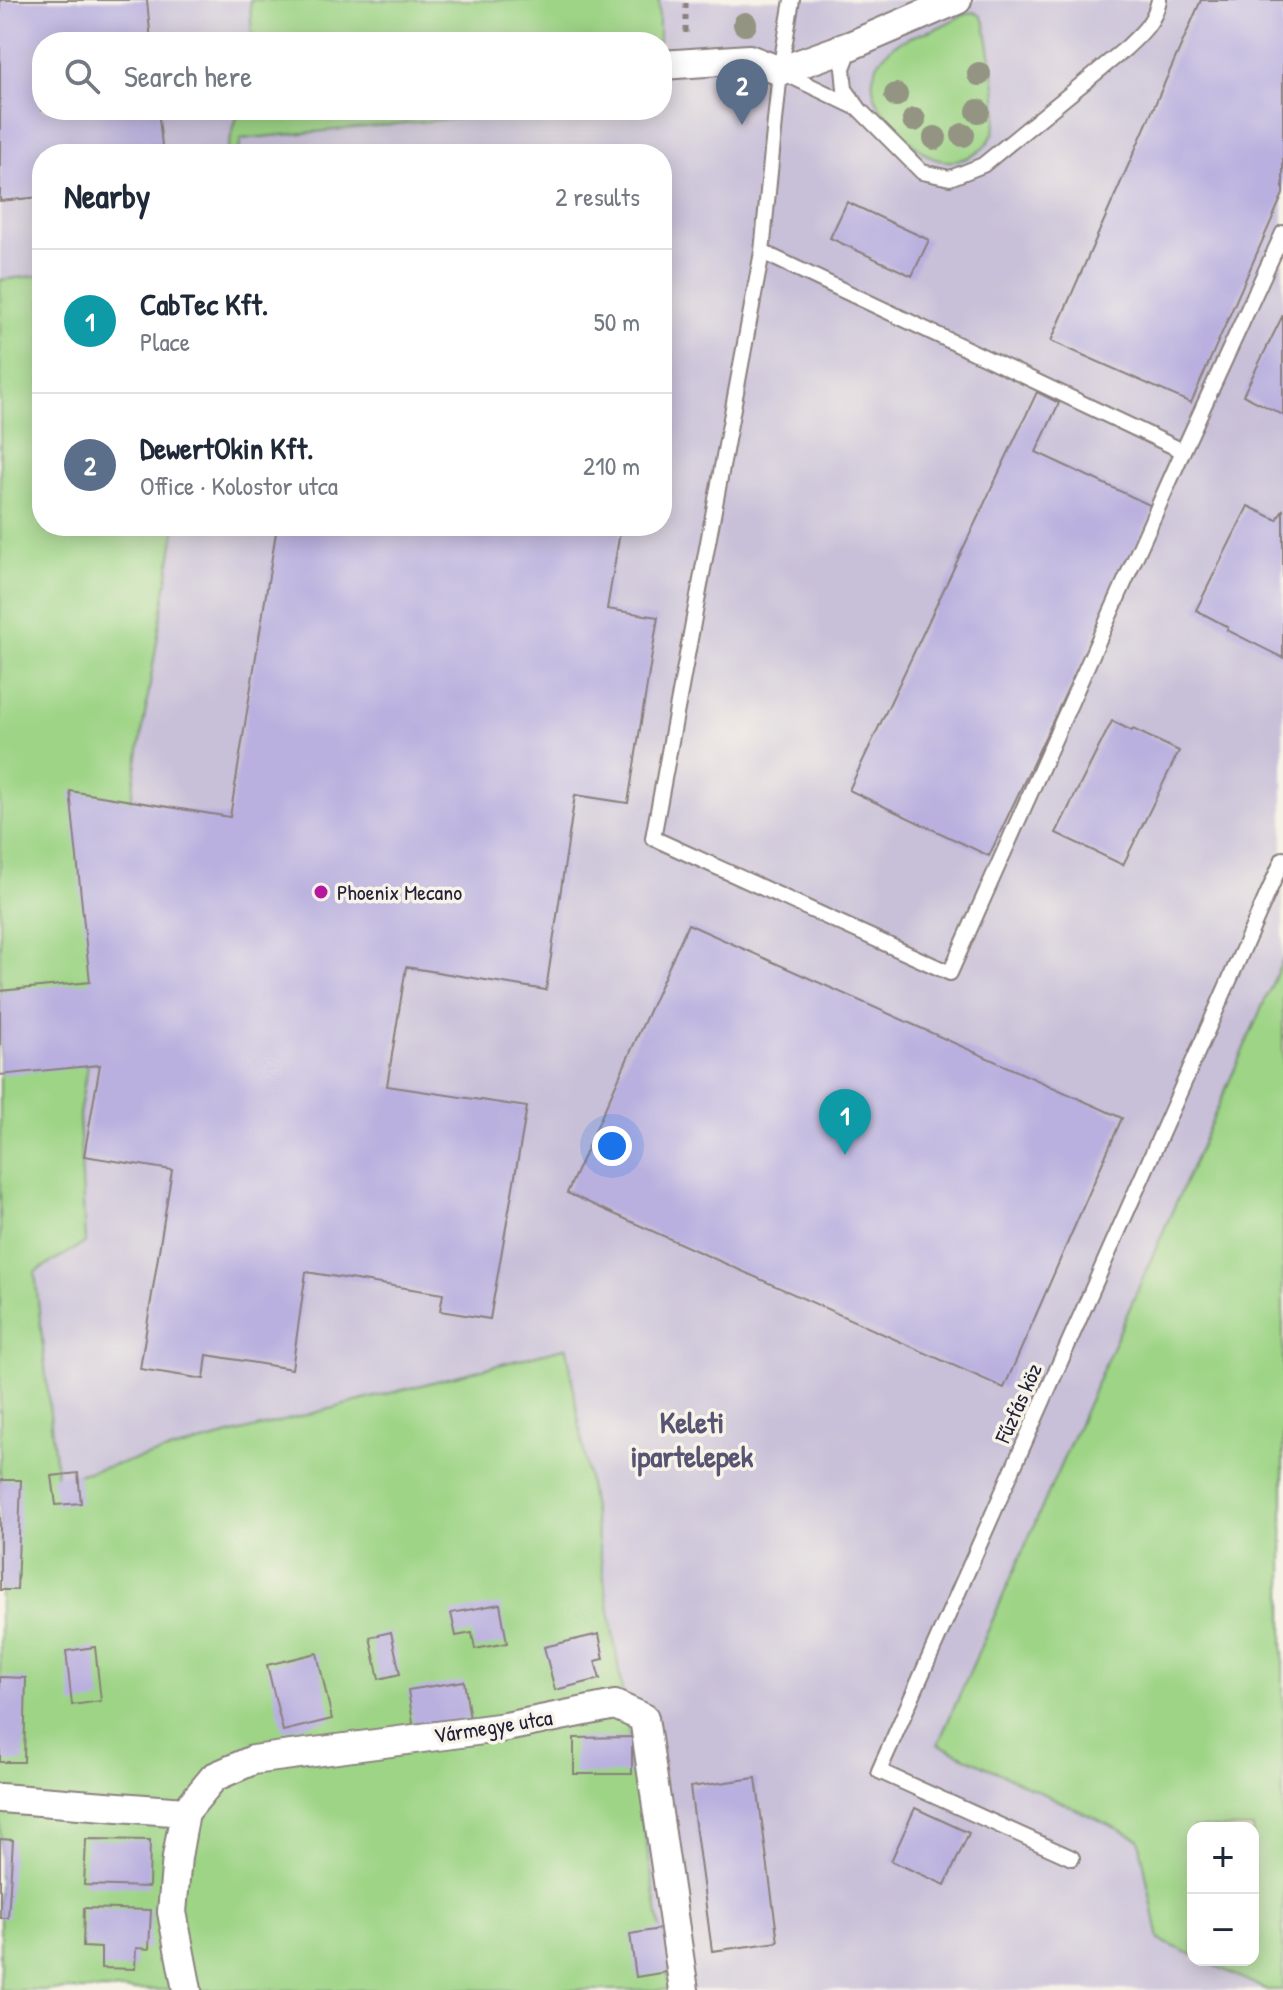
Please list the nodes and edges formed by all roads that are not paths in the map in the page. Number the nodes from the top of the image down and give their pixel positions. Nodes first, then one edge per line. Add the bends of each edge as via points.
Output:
1 (792, 0) edge
2 (957, 0) edge
3 (1159, 0) edge
4 (852, 45) junction
5 (672, 64) edge
6 (780, 71) junction
7 (860, 110) junction
8 (1283, 233) edge
9 (762, 252) junction
10 (1183, 451) junction
11 (1283, 859) edge
12 (0, 1798) edge
13 (185, 1812) junction
14 (1072, 1858) dead end
15 (187, 1990) edge
16 (684, 1990) edge

1 - 6 lane
2 - 4 street
3 - 7 lane via 1155,15 1125,49 983,165 950,178 922,172
4 - 6 street
4 - 7 lane via 843,68 845,89
5 - 6 street via 749,59
6 - 7 lane
6 - 9 lane
8 - 10 lane
9 - 10 lane
9 - 10 lane via 653,838 950,973
11 - 14 lane, Fűzfás köz via 879,1771
12 - 13 street
13 - 15 street, Vármegye utca via 172,1912
13 - 16 street, Vármegye utca via 214,1777 253,1760 506,1727 615,1705 644,1718

